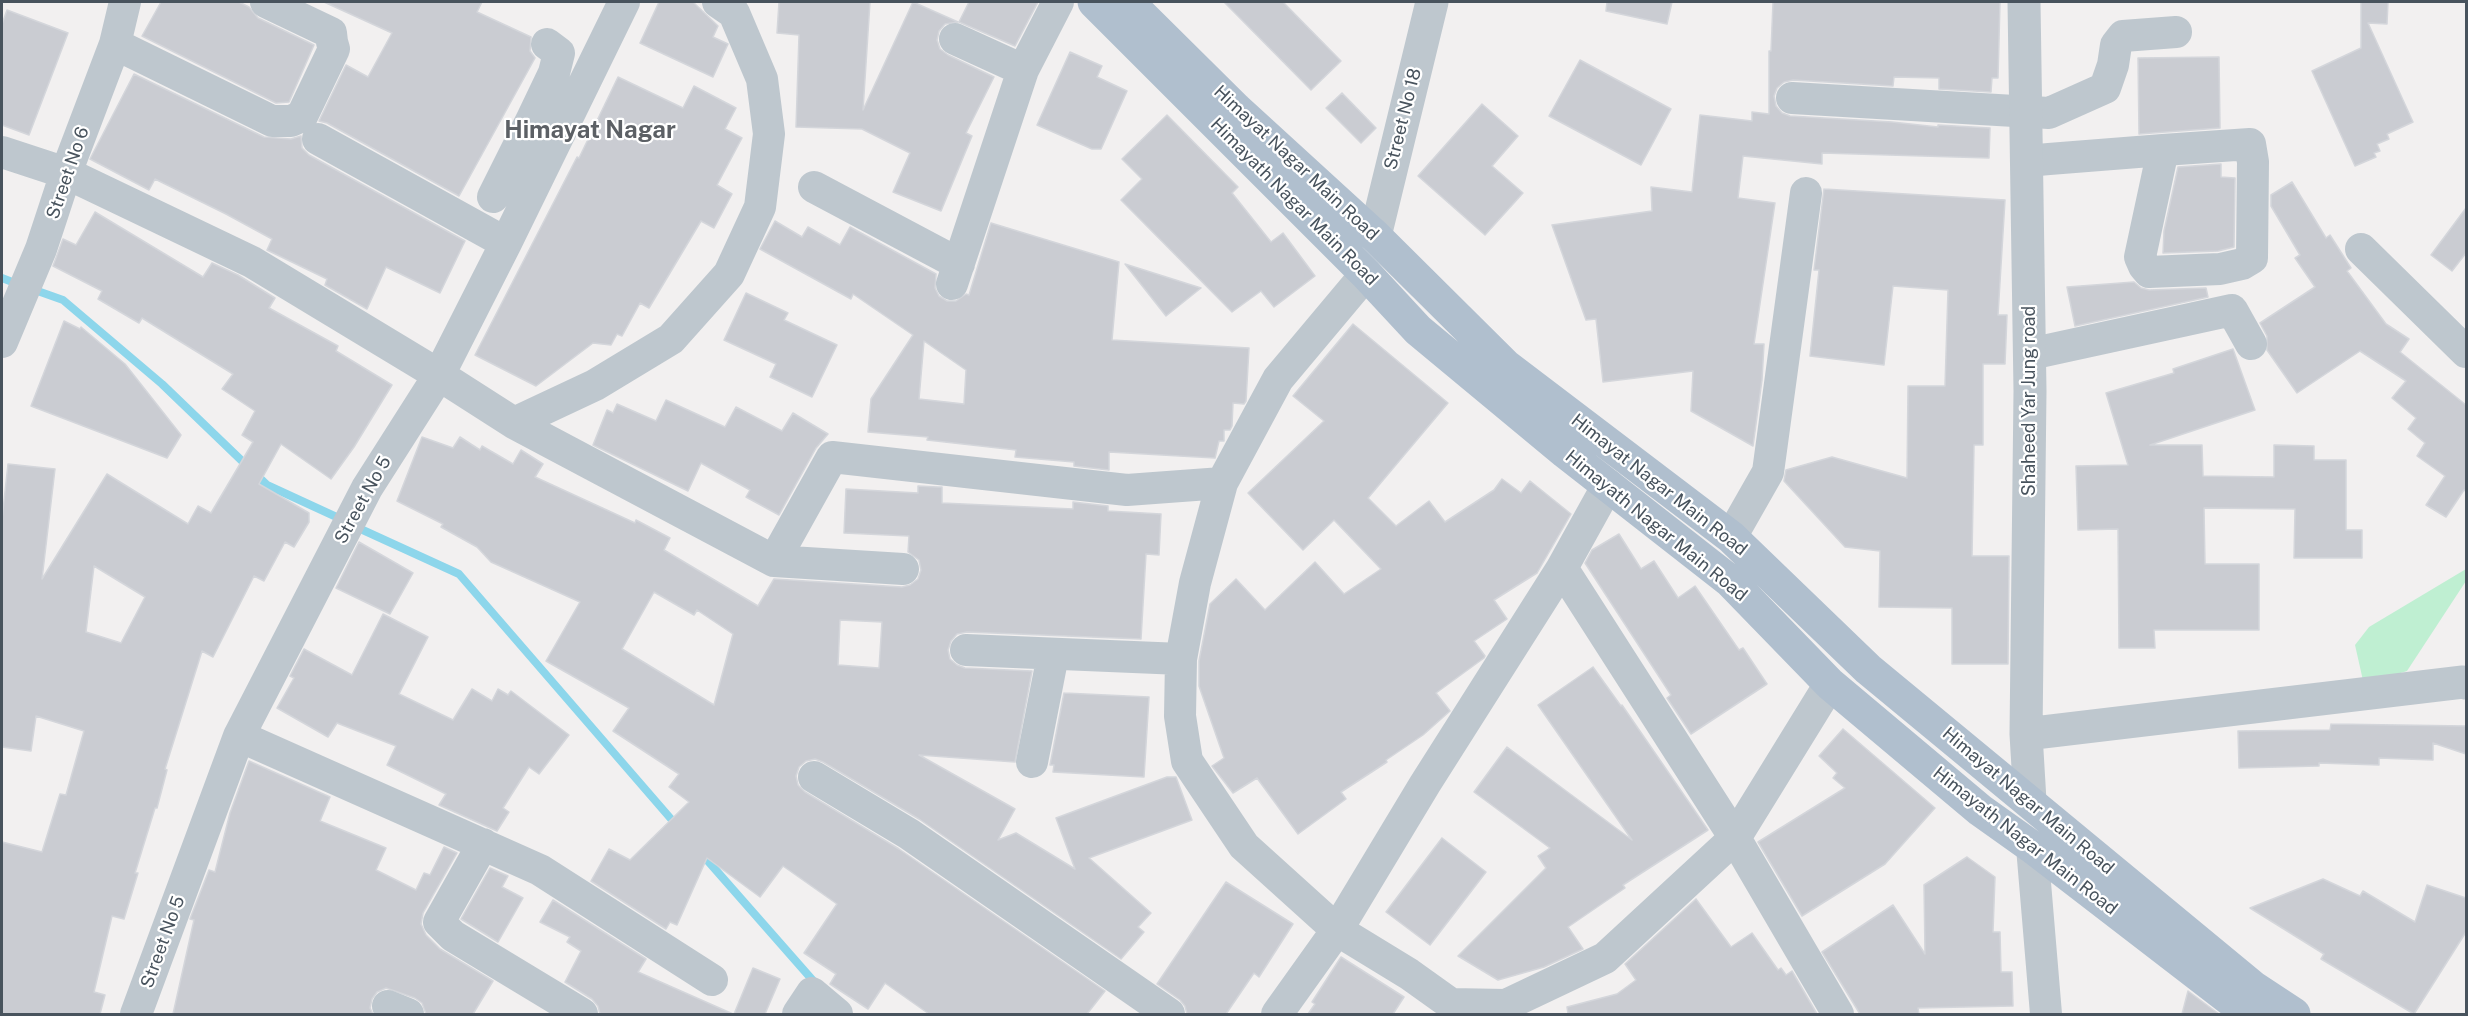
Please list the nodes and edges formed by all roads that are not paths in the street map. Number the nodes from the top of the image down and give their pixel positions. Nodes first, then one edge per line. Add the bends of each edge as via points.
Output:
1 (125, 2) edge
2 (266, 2) edge
3 (624, 2) edge
4 (718, 2) edge
5 (1058, 2) edge
6 (1094, 2) edge
7 (1128, 2) edge
8 (1432, 2) edge
9 (2024, 2) edge
10 (2176, 32) dead end
11 (955, 39) dead end
12 (115, 44) junction
13 (547, 44) dead end
14 (1023, 70) junction
15 (1792, 98) dead end
16 (2026, 112) junction
17 (532, 119) junction
18 (560, 133) junction
19 (318, 139) dead end
20 (2163, 150) junction
21 (2, 152) edge
22 (2027, 161) junction
23 (66, 173) junction
24 (814, 187) dead end
25 (1806, 193) dead end
26 (493, 197) dead end
27 (1374, 236) junction
28 (506, 243) junction
29 (2361, 249) dead end
30 (1366, 274) junction
31 (2, 342) edge
32 (2252, 344) dead end
33 (2466, 352) edge
34 (2030, 354) junction
35 (439, 375) junction
36 (514, 423) junction
37 (1222, 483) junction
38 (1608, 485) junction
39 (1731, 537) junction
40 (774, 561) junction
41 (903, 568) dead end
42 (1562, 568) junction
43 (966, 650) dead end
44 (1053, 655) junction
45 (1181, 659) junction
46 (2465, 680) edge
47 (1830, 684) junction
48 (2026, 734) junction
49 (239, 736) junction
50 (1032, 762) dead end
51 (814, 777) dead end
52 (2030, 801) junction
53 (1735, 838) junction
54 (483, 844) junction
55 (2032, 847) junction
56 (1337, 930) junction
57 (712, 980) dead end
58 (1505, 1010) edge
59 (136, 1014) edge
60 (582, 1014) edge
61 (798, 1014) edge
62 (837, 1014) edge
63 (1169, 1014) edge
64 (1277, 1014) edge
65 (1838, 1014) edge
66 (2046, 1014) edge
67 (2249, 1014) edge
68 (2294, 1014) edge

1 - 12 street, Street No 6
2 - 12 street via 331,33 334,49 302,116 291,121 272,121
3 - 18 street, Street No 5
4 - 36 street via 734,14 762,79 769,134 760,207 729,274 671,339 595,386
5 - 14 street
6 - 30 main road, Himayath Nagar Main Road
7 - 27 main road, Himayat Nagar Main Road via 1236,109
8 - 27 street, Street No 18
9 - 16 street, Shaheed Yar Jung road
10 - 16 street via 2123,36 2116,45 2105,88 2049,113
11 - 14 street
12 - 23 street, Street No 6
13 - 17 street via 559,53
14 - 24 street via 955,274
15 - 16 street
16 - 22 street, Shaheed Yar Jung road
17 - 18 street
17 - 26 street
18 - 28 street, Street No 5
19 - 28 street
20 - 20 street via 2250,144 2252,258 2220,268 2149,272 2144,266 2140,257
20 - 22 street
21 - 23 street
22 - 34 street, Shaheed Yar Jung road
23 - 31 street, Street No 6 via 41,249
23 - 35 street via 252,262
25 - 39 street via 1768,472
27 - 39 main road, Himayat Nagar Main Road via 1506,366
28 - 35 street, Street No 5
29 - 33 street
30 - 37 street via 1278,379
30 - 38 main road, Himayath Nagar Main Road via 1418,330
32 - 34 street via 2232,310
34 - 48 street, Shaheed Yar Jung road
35 - 36 street
35 - 49 street, Street No 5 via 367,488
36 - 40 street
37 - 40 street via 1127,490 832,457
37 - 45 street via 1195,583
38 - 42 street
38 - 47 main road, Himayath Nagar Main Road via 1730,581
39 - 52 main road, Himayat Nagar Main Road via 1868,669
40 - 41 street
42 - 53 street
42 - 56 street
43 - 44 street
44 - 45 street
44 - 50 street
45 - 56 street via 1180,716 1187,761 1244,846
46 - 48 street
47 - 53 street
47 - 55 main road, Himayath Nagar Main Road via 1980,810
48 - 52 street, Shaheed Yar Jung road
49 - 54 street
49 - 59 street, Street No 5
51 - 63 street via 909,834
52 - 55 main road
52 - 68 main road, Himayat Nagar Main Road via 2253,987
53 - 58 street via 1605,958
53 - 65 street
54 - 57 street via 540,870
54 - 60 street via 439,922 453,936
55 - 66 street
55 - 67 main road, Himayath Nagar Main Road
56 - 58 street via 1451,1004
56 - 64 street
61 - 62 street via 812,993

